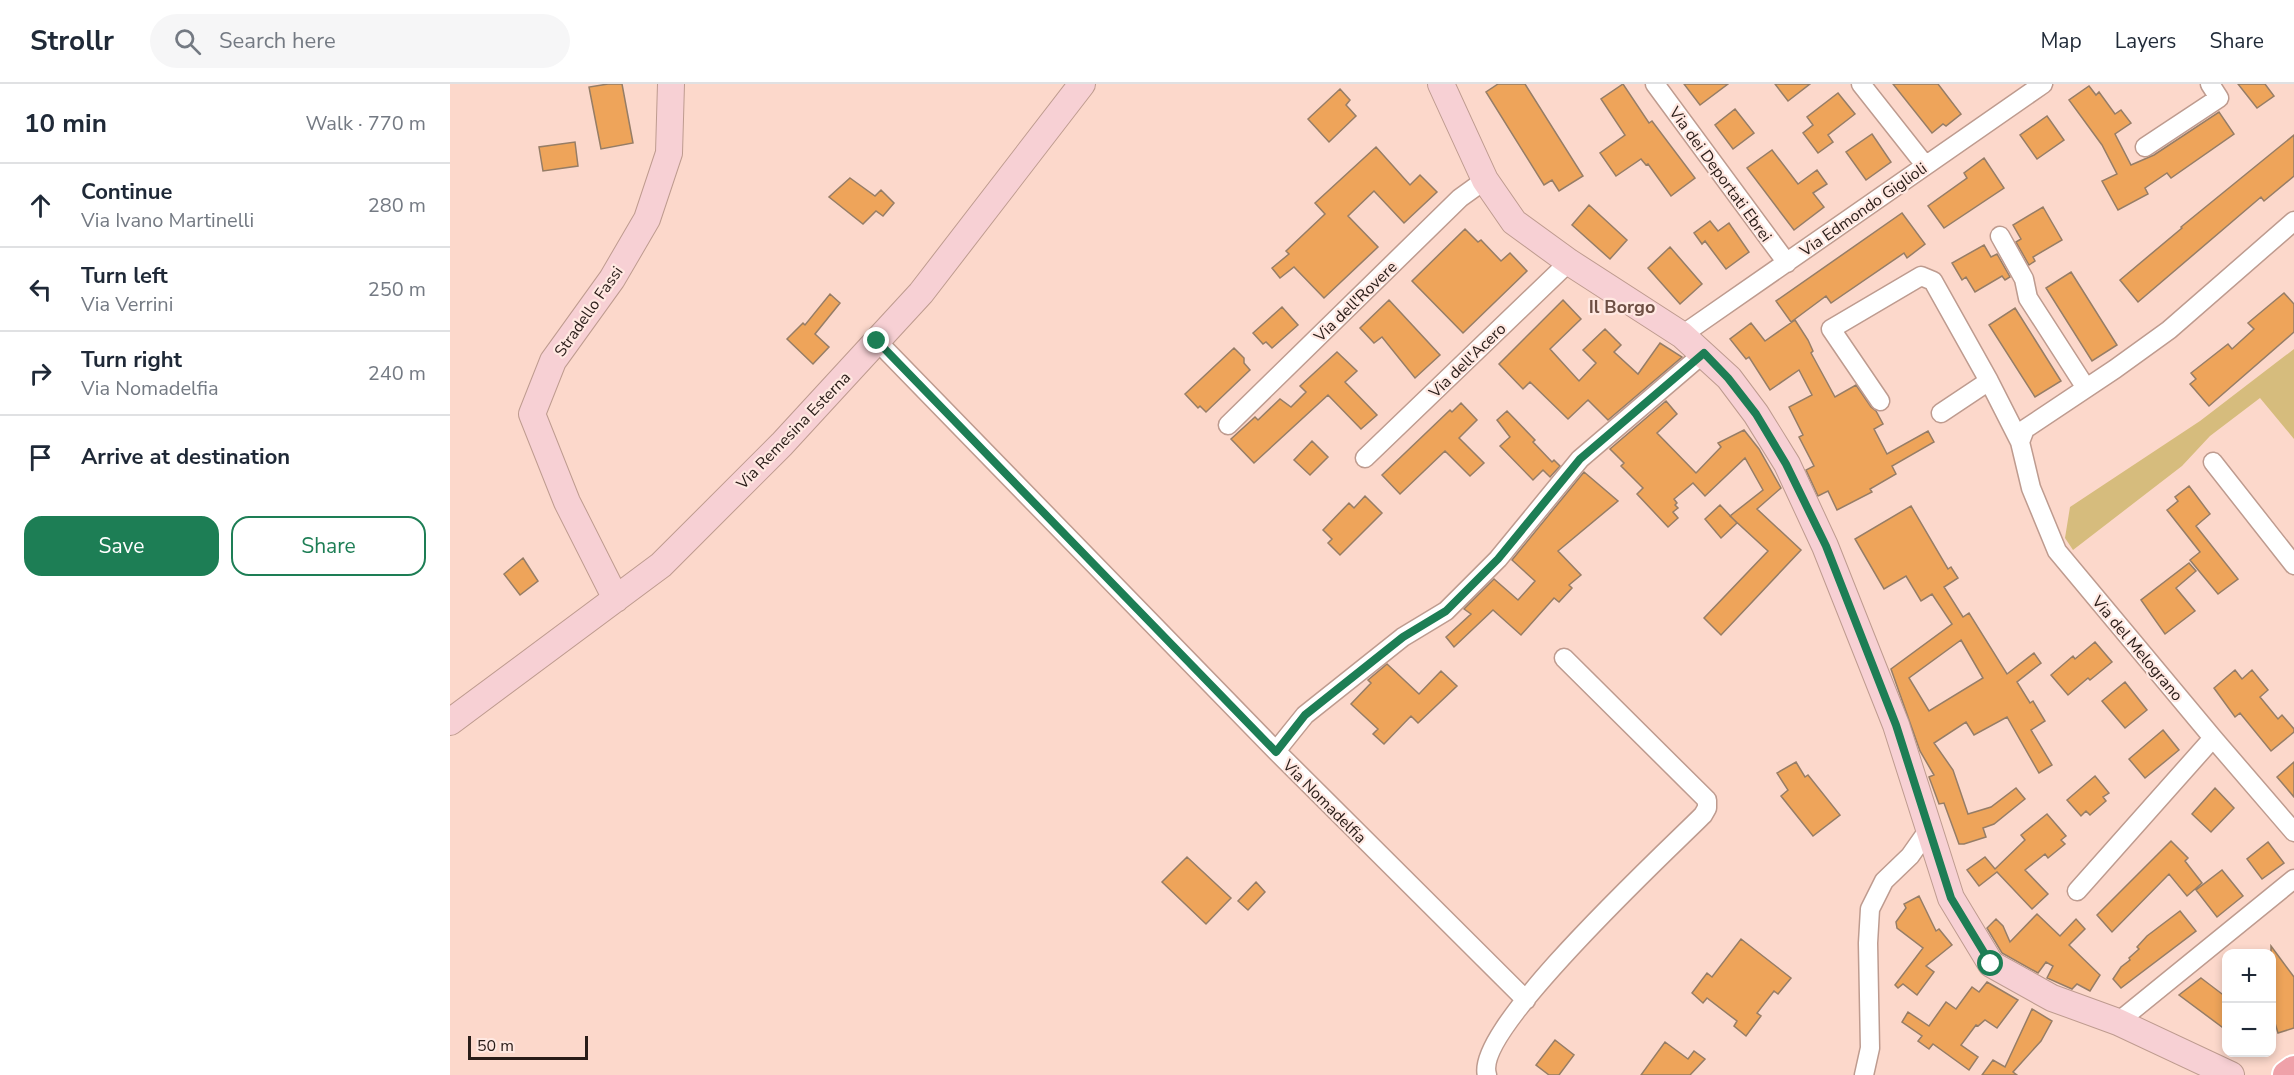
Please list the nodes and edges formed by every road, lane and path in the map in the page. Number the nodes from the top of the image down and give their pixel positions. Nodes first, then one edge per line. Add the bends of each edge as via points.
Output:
1 (671, 84) edge
2 (1082, 84) edge
3 (1441, 84) edge
4 (1655, 84) edge
5 (1861, 84) edge
6 (2043, 84) edge
7 (2210, 84) edge
8 (2145, 147) dead end
9 (1925, 165) junction
10 (1485, 180) junction
11 (2294, 221) edge
12 (1999, 237) dead end
13 (1569, 262) junction
14 (1787, 263) junction
15 (1682, 335) junction
16 (877, 341) junction
17 (1704, 353) junction
18 (1989, 381) junction
19 (2086, 388) junction
20 (1880, 401) dead end
21 (1941, 413) dead end
22 (1228, 425) dead end
23 (2020, 442) junction
24 (1365, 458) dead end
25 (2213, 462) dead end
26 (2294, 565) edge
27 (616, 598) junction
28 (1564, 658) dead end
29 (450, 722) edge
30 (2213, 738) junction
31 (1276, 752) junction
32 (1929, 829) junction
33 (2294, 832) edge
34 (2294, 879) edge
35 (2078, 891) dead end
36 (1526, 1000) junction
37 (2118, 1022) junction
38 (2156, 1039) junction
39 (2294, 1070) edge
40 (1487, 1075) edge
41 (1864, 1075) edge
42 (2198, 1075) edge
43 (2231, 1075) edge
44 (2287, 1075) edge

1 - 27 street, Stradello Fassi via 669,153 647,219 612,279 553,361 532,414 567,502
2 - 16 street, Via Remesina Esterna via 921,293
3 - 10 street
4 - 14 street, Via dei Deportati Ebrei
5 - 9 street
6 - 9 street, Via Edmondo Giglioli
7 - 8 street via 2219,98
9 - 14 street, Via Edmondo Giglioli
10 - 13 street via 1514,222
10 - 22 street, Via dell'Rovere via 1460,198
11 - 19 street via 2169,330
12 - 19 street via 2024,279 2028,298
13 - 15 street
13 - 24 street, Via dell'Acero
14 - 15 street, Via Edmondo Giglioli
15 - 17 street
16 - 27 street, Via Remesina Esterna via 782,444 661,565
16 - 31 street, Via Nomadelfia
17 - 31 street via 1580,459 1498,559 1446,611 1403,637 1305,715
17 - 32 street via 1756,414 1826,546 1896,725
18 - 20 street, Via del Melograno via 1933,281 1921,276 1831,329
18 - 21 street
18 - 23 street, Via del Melograno
19 - 23 street via 2025,429
23 - 30 street, Via del Melograno via 2031,488 2057,551
25 - 26 street
27 - 29 street, Via Remesina Esterna
28 - 36 street via 1707,800 1707,808 1565,951
30 - 33 street, Via del Melograno
30 - 35 street
31 - 36 street, Via Nomadelfia
32 - 37 street via 1951,898 1991,964 2052,999
32 - 41 street via 1910,856 1884,881 1870,909 1870,1048
34 - 37 street
36 - 40 street via 1488,1055
37 - 38 street
38 - 42 street via 2182,1057
38 - 43 street
39 - 44 main road

